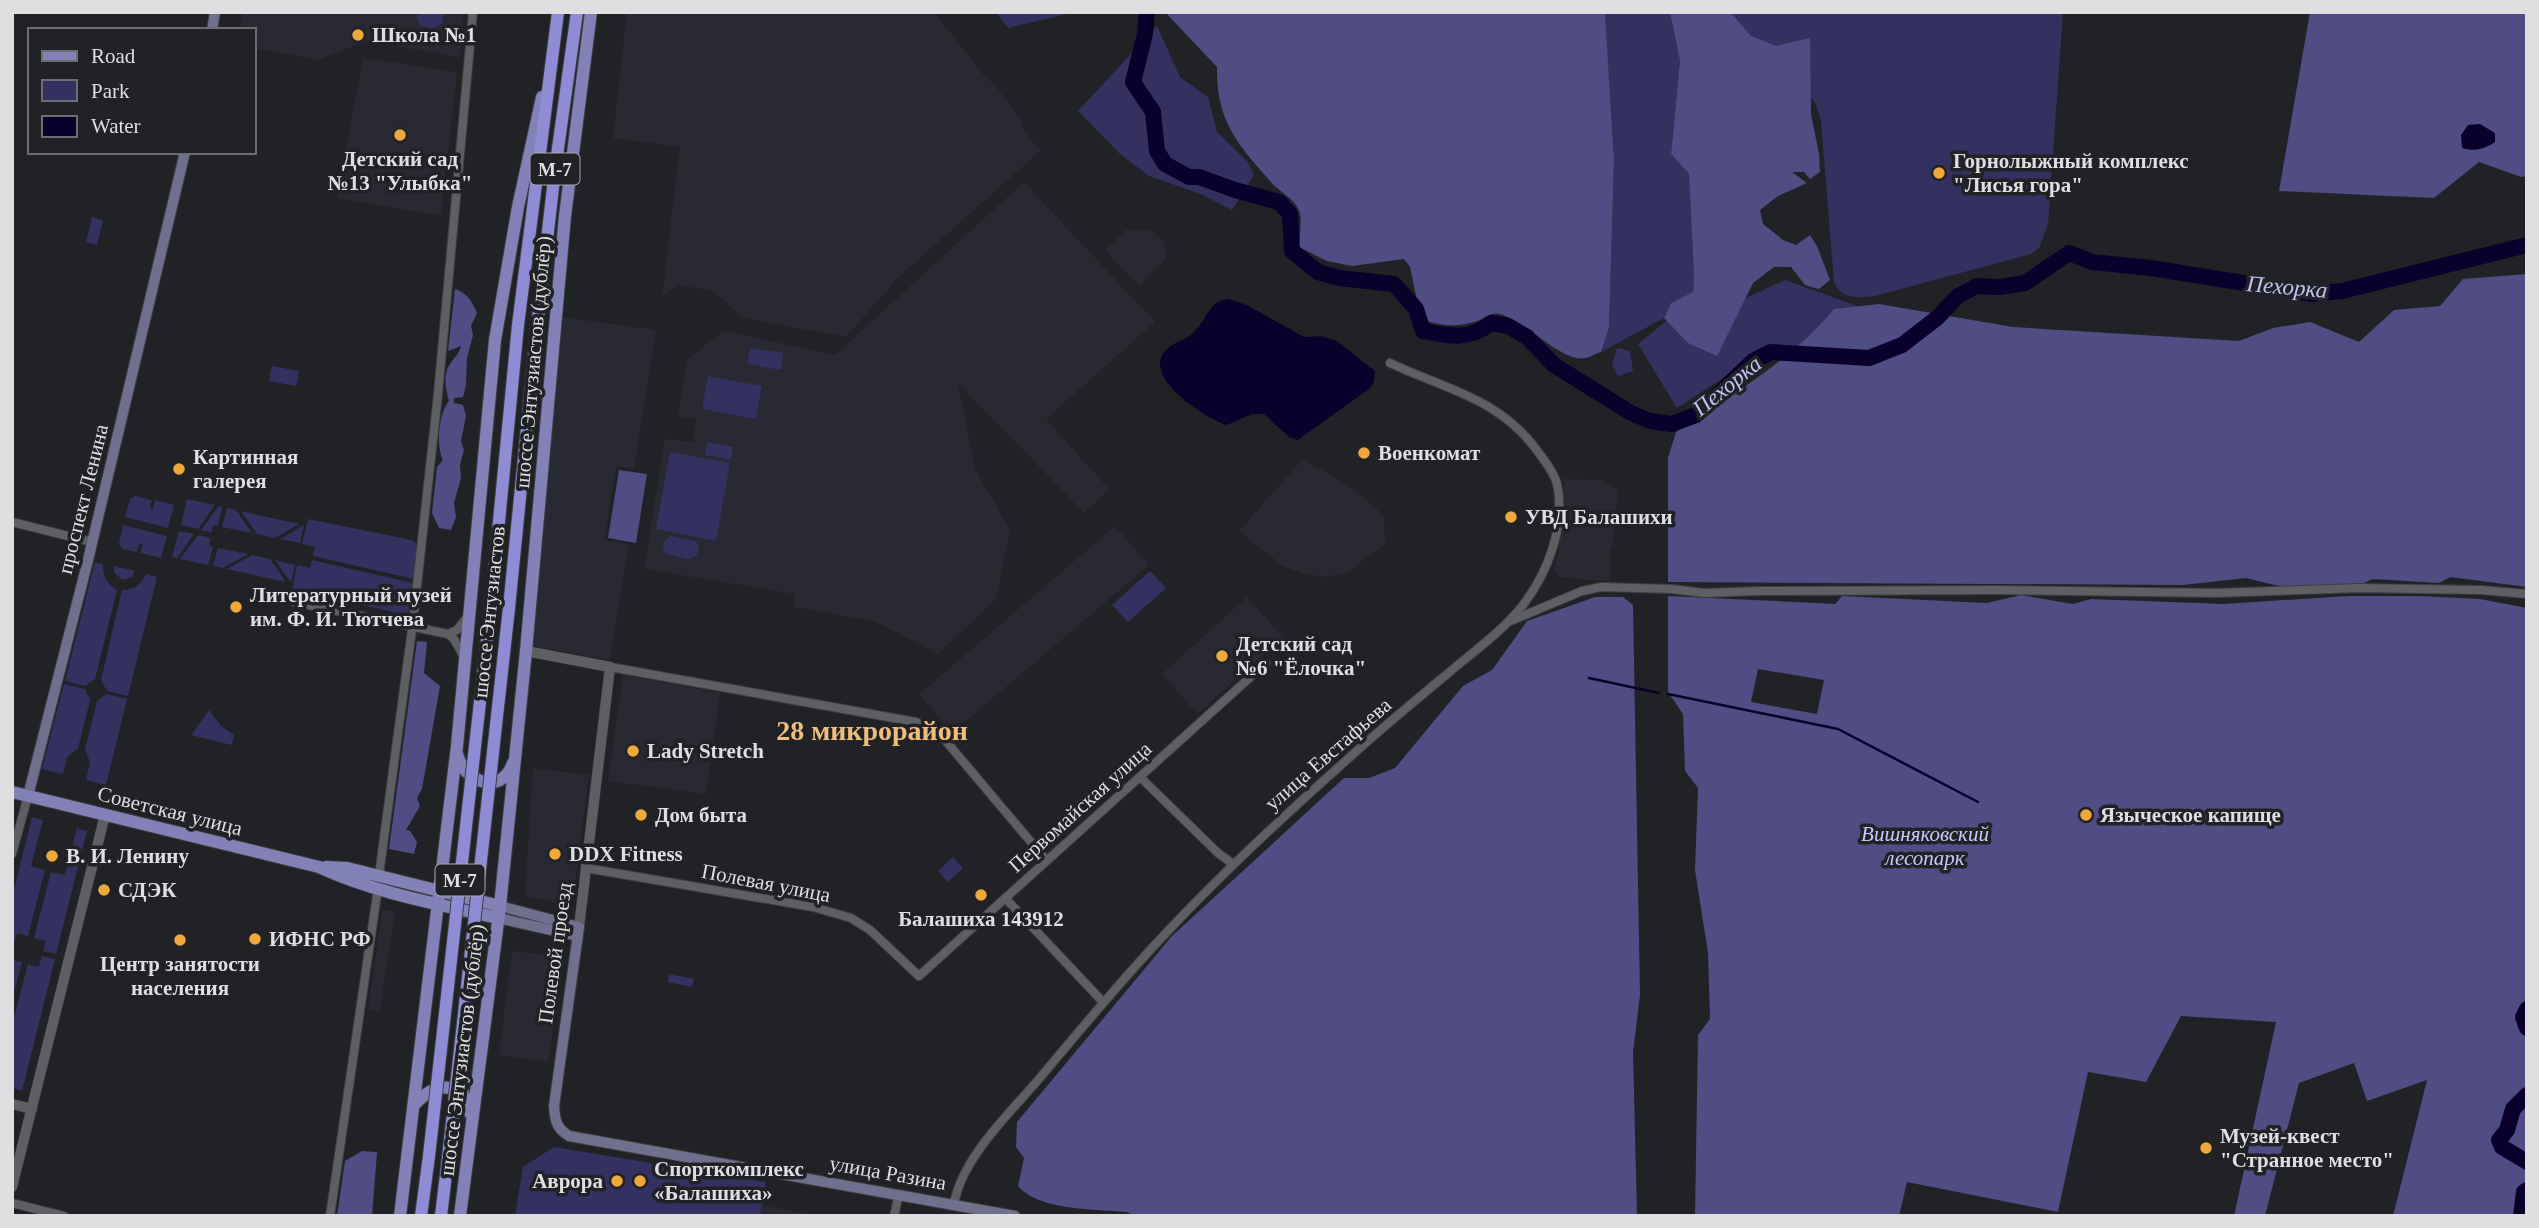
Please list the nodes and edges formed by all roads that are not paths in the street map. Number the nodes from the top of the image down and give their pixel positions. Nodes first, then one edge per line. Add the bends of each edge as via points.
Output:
1 (473, 12) edge
2 (558, 12) edge
3 (578, 12) edge
4 (590, 12) edge
5 (553, 56) junction
6 (563, 117) junction
7 (185, 154) edge
8 (1391, 363) dead end
9 (12, 522) edge
10 (92, 542) junction
11 (2527, 594) edge
12 (294, 602) dead end
13 (471, 610) junction
14 (1506, 623) junction
15 (413, 627) junction
16 (448, 634) junction
17 (526, 651) junction
18 (466, 663) junction
19 (1266, 663) dead end
20 (610, 667) junction
21 (457, 746) junction
22 (514, 761) junction
23 (1140, 777) junction
24 (12, 792) edge
25 (28, 796) junction
26 (105, 815) junction
27 (12, 854) edge
28 (1046, 861) junction
29 (1233, 864) junction
30 (586, 868) junction
31 (378, 882) junction
32 (440, 890) junction
33 (1005, 898) junction
34 (439, 905) junction
35 (499, 912) junction
36 (579, 931) junction
37 (919, 976) joint
38 (1103, 1002) junction
39 (12, 1104) edge
40 (414, 1105) junction
41 (32, 1109) junction
42 (471, 1120) junction
43 (555, 1120) joint
44 (12, 1187) edge
45 (899, 1194) junction
46 (12, 1203) edge
47 (954, 1204) junction
48 (64, 1216) edge
49 (330, 1216) edge
50 (400, 1216) edge
51 (421, 1216) edge
52 (440, 1216) edge
53 (460, 1216) edge
54 (894, 1216) edge
55 (1015, 1216) edge

1 - 15 street
2 - 5 highway, шоссе Энтузиастов / М-7
3 - 6 highway, шоссе Энтузиастов / М-7
4 - 6 main road
4 - 17 main road, шоссе Энтузиастов (дублёр) via 565,216
5 - 13 main road, шоссе Энтузиастов (дублёр) via 518,207 495,340
5 - 51 highway, шоссе Энтузиастов / М-7, bridge via 518,325
6 - 52 highway, шоссе Энтузиастов / М-7, bridge
7 - 10 main road, проспект Ленина
8 - 14 street, улица Евстафьева via 1492,407 1528,438 1556,480 1557,537 1546,567
9 - 10 street
10 - 25 main road, проспект Ленина
11 - 14 street via 2360,588 2216,593 1704,593 1601,587
12 - 15 street
13 - 16 street via 465,622
13 - 18 main road, шоссе Энтузиастов (дублёр)
14 - 29 street, улица Евстафьева
15 - 16 street
15 - 31 street
16 - 18 street
17 - 20 street
17 - 22 main road, шоссе Энтузиастов (дублёр)
18 - 21 main road, шоссе Энтузиастов (дублёр)
19 - 23 street, Первомайская улица
20 - 28 street via 916,722 939,733
20 - 30 street, Полевой проезд
21 - 22 main road via 462,768 479,781 503,777
21 - 32 main road, шоссе Энтузиастов (дублёр)
22 - 35 main road, шоссе Энтузиастов (дублёр)
23 - 28 street, Первомайская улица
23 - 29 street
24 - 25 main road, Советская улица
25 - 26 main road, Советская улица
25 - 27 street, проспект Ленина
26 - 31 main road, Советская улица via 318,867 347,868
26 - 41 street
28 - 33 street, Первомайская улица
29 - 38 street, улица Евстафьева
30 - 36 street, Полевой проезд
30 - 37 street, Полевая улица via 802,905 851,918
31 - 32 main road, Советская улица
31 - 34 main road, Советская улица
31 - 49 street
32 - 34 main road, шоссе Энтузиастов (дублёр)
32 - 35 main road, Советская улица
33 - 37 street, Первомайская улица
33 - 38 street
34 - 35 main road, Советская улица
34 - 40 main road, шоссе Энтузиастов (дублёр)
35 - 36 main road, Советская улица
35 - 42 main road, шоссе Энтузиастов (дублёр)
36 - 43 main road, Полевой проезд
38 - 47 street, улица Евстафьева via 971,1163 959,1182
39 - 41 street
40 - 42 main road via 432,1090 453,1088 467,1099
40 - 50 main road, шоссе Энтузиастов (дублёр)
41 - 44 street
42 - 53 main road, шоссе Энтузиастов (дублёр)
43 - 45 main road, улица Разина via 569,1136
45 - 47 main road, улица Разина
45 - 54 street
46 - 48 street
47 - 55 main road, улица Разина

